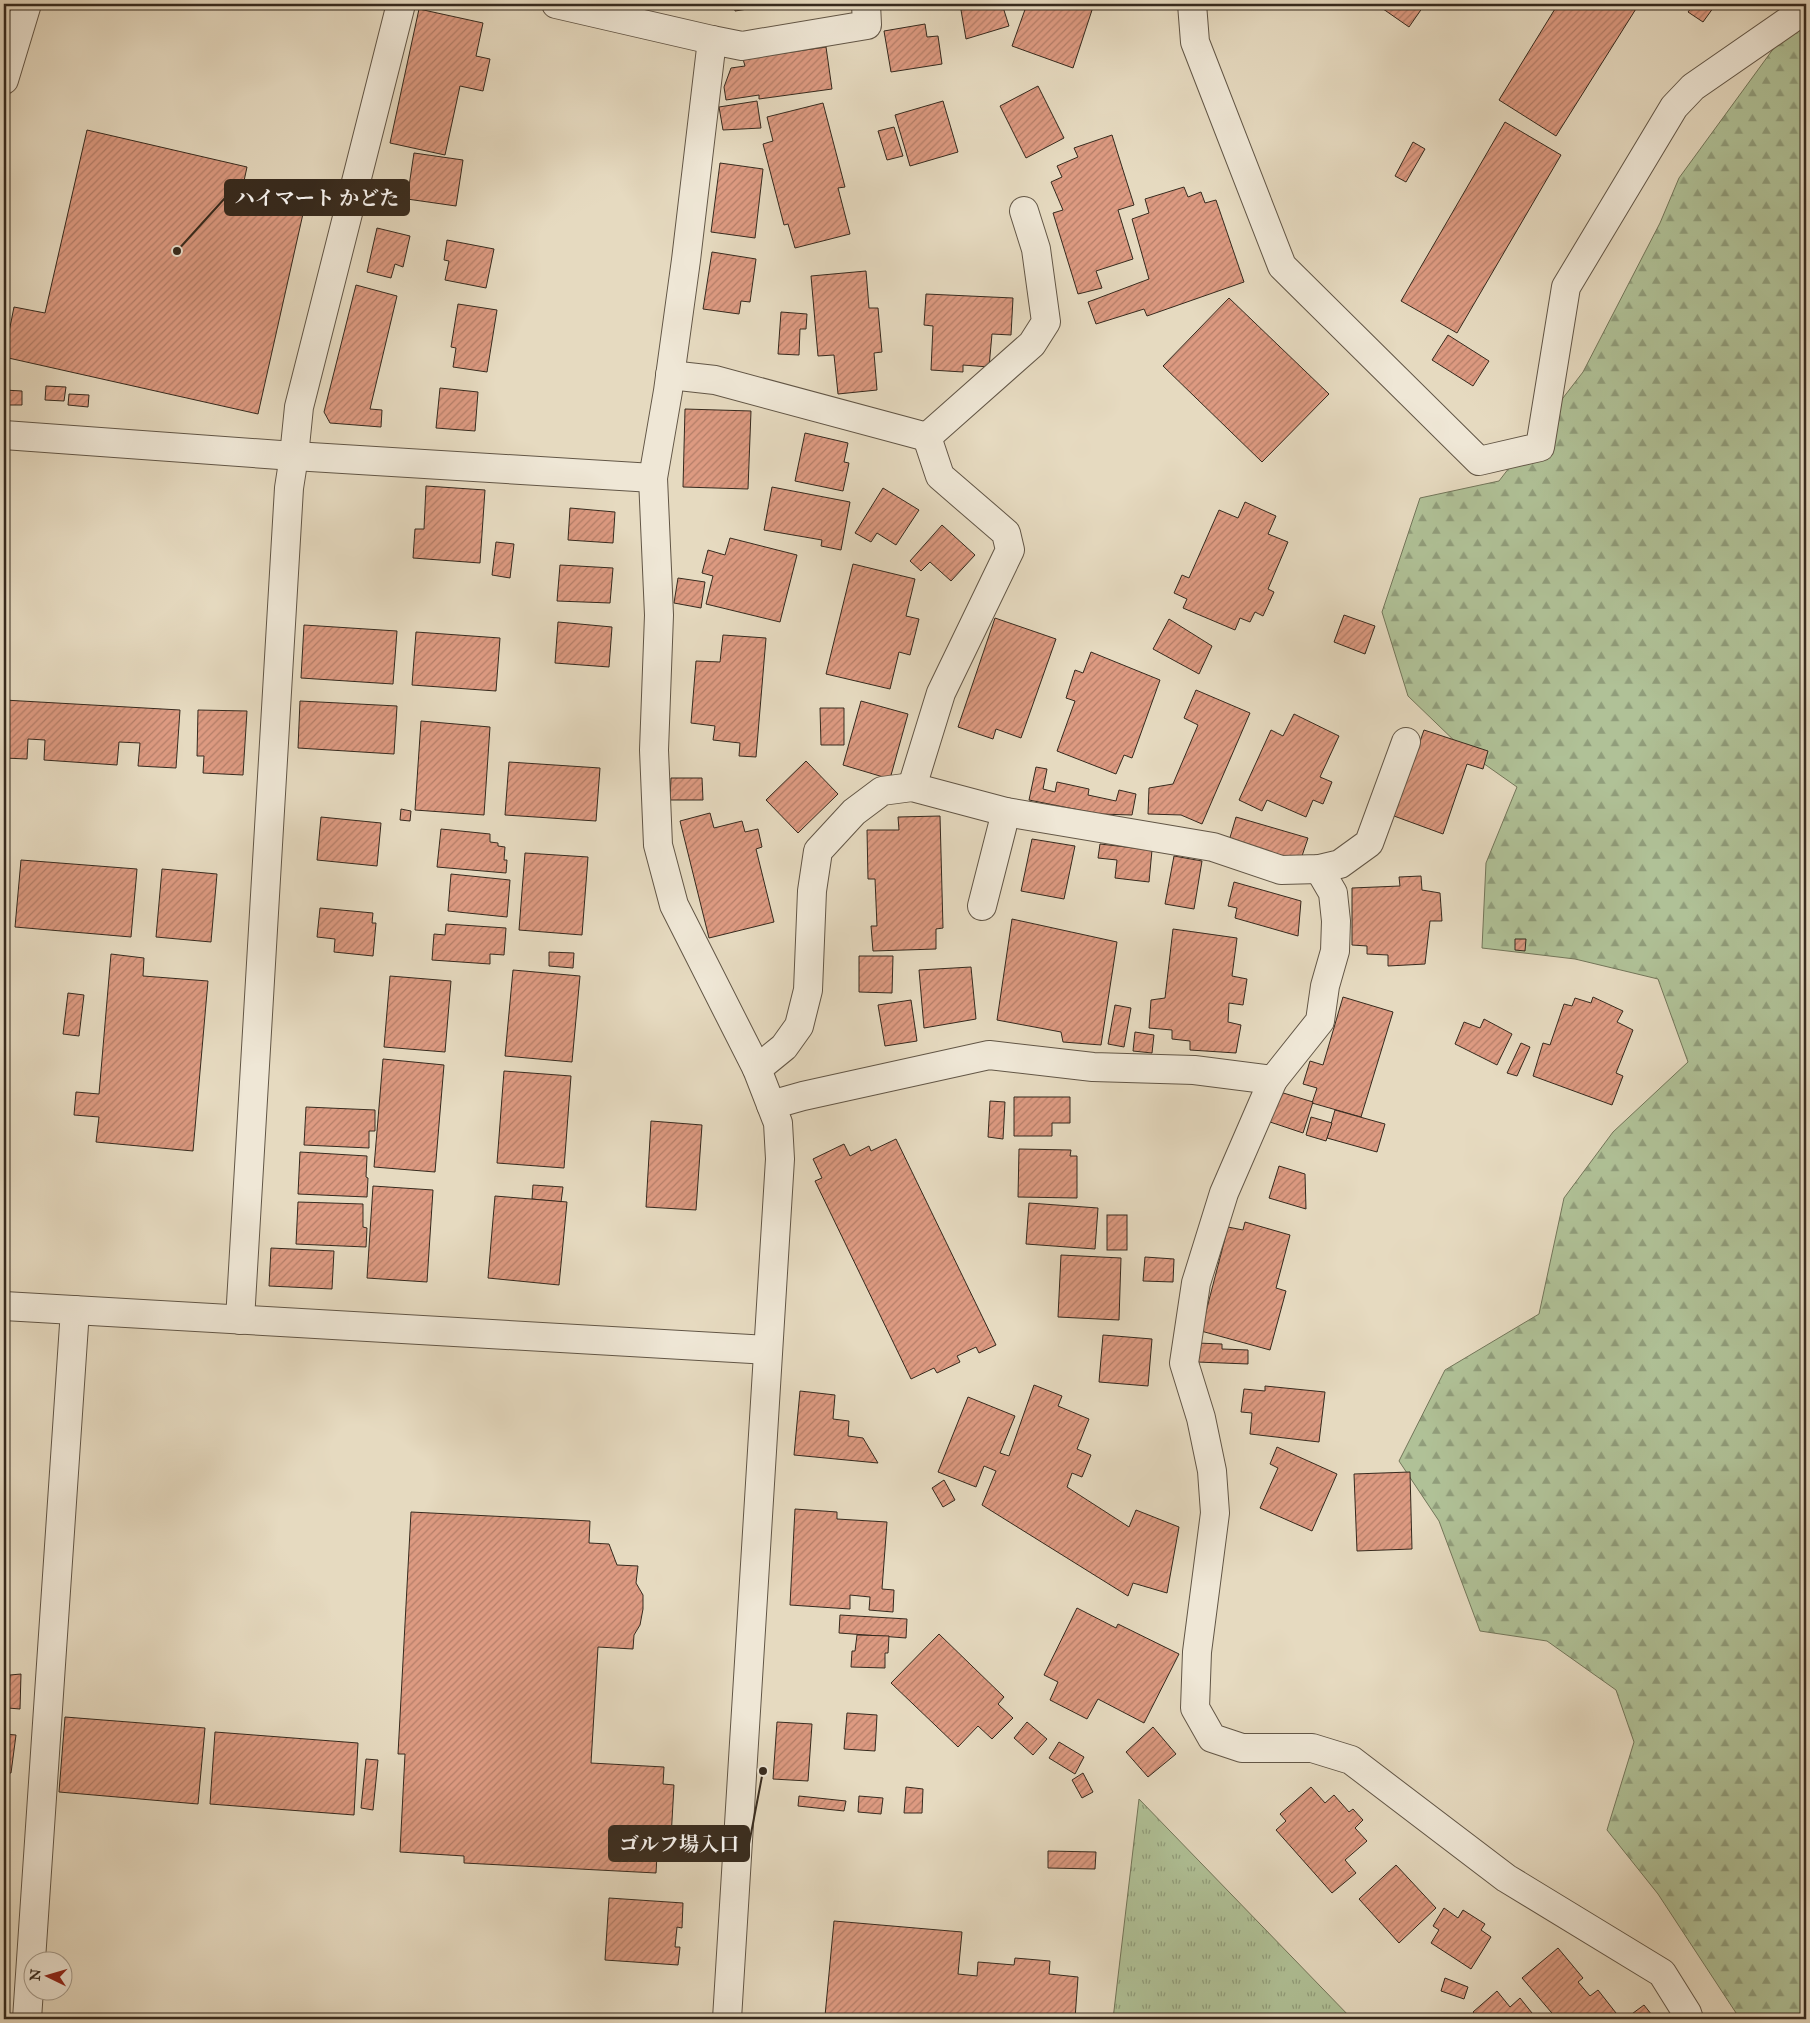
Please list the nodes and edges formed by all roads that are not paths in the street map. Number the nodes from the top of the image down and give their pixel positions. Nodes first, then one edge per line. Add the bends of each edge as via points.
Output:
1 (27, 4) edge
2 (401, 4) edge
3 (556, 4) edge
4 (866, 4) edge
5 (1192, 4) edge
6 (1806, 4) edge
7 (712, 40) junction
8 (4, 80) edge
9 (1024, 211) dead end
10 (670, 375) junction
11 (4, 435) edge
12 (927, 437) junction
13 (294, 456) junction
14 (653, 478) junction
15 (1406, 742) dead end
16 (912, 786) junction
17 (1006, 812) junction
18 (1319, 869) junction
19 (982, 906) dead end
20 (757, 1069) junction
21 (1274, 1080) junction
22 (771, 1105) junction
23 (4, 1306) edge
24 (75, 1310) junction
25 (240, 1320) junction
26 (768, 1350) junction
27 (27, 2019) edge
28 (727, 2019) edge
29 (1688, 2019) edge

1 - 8 street
2 - 13 street via 299,407
3 - 7 street
4 - 7 street via 867,26 742,46
5 - 6 street via 1194,42 1282,266 1479,461 1540,447 1566,287 1674,107 1693,87 1796,15
7 - 10 street
9 - 12 street via 1036,249 1046,322 1032,344
10 - 12 street via 715,380
10 - 14 street
11 - 13 street
12 - 16 street via 940,476 1006,533 1010,550 941,693
13 - 14 street
13 - 25 street via 289,488
14 - 20 street via 659,615 654,750 658,845 674,905
15 - 18 street via 1369,843 1340,864
16 - 17 street
16 - 20 street via 882,791 854,812 818,851 812,891 808,990 799,1026 784,1047
17 - 18 street via 1213,847 1280,870
17 - 19 street
18 - 21 street via 1333,893 1336,921 1335,951 1325,986 1320,1022
20 - 22 street
21 - 22 street via 1194,1070 1093,1067 989,1055
21 - 29 street via 1224,1193 1198,1274 1184,1363 1202,1418 1212,1471 1215,1514 1197,1652 1195,1708 1212,1738 1242,1748 1312,1748 1351,1760 1506,1878 1662,1973
22 - 26 street via 778,1123 780,1159
23 - 24 street
24 - 25 street
24 - 27 street
25 - 26 street
26 - 28 street

